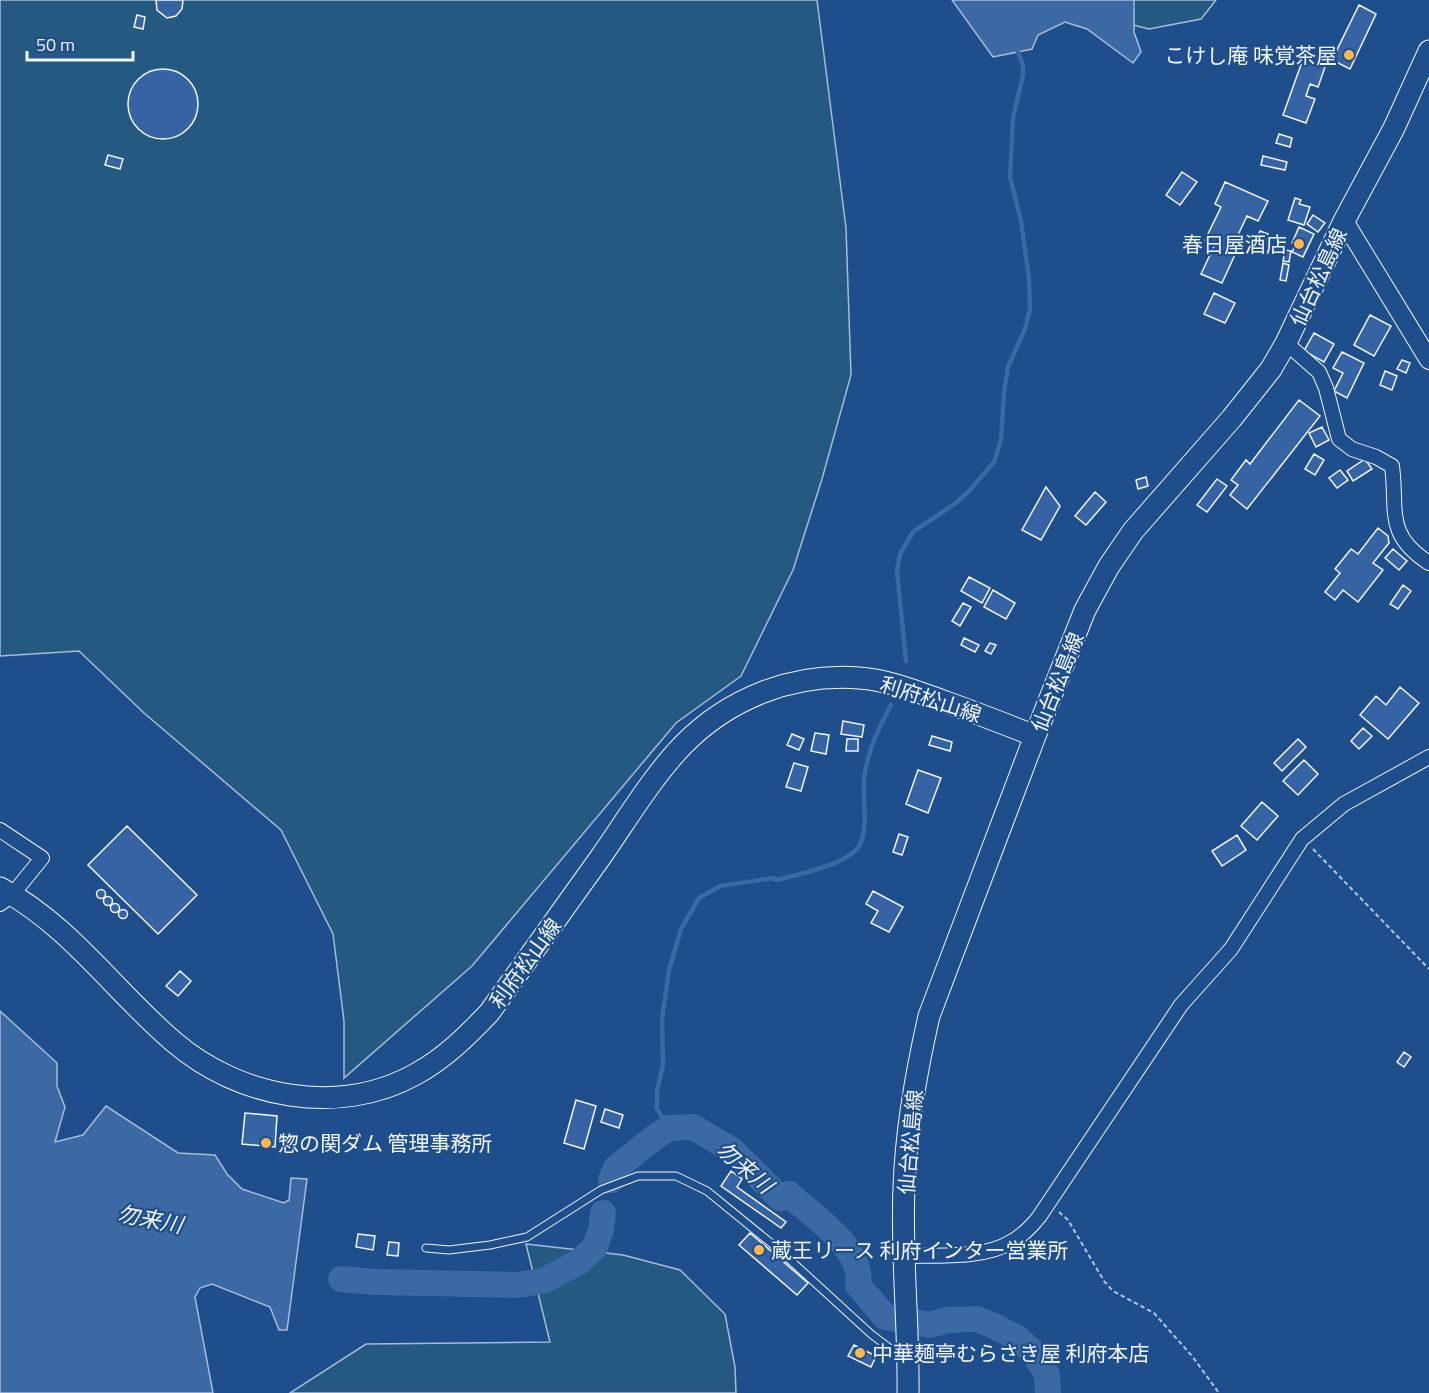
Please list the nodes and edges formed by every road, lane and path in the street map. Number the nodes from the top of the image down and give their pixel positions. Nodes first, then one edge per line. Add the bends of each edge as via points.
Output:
1 (1429, 51) edge
2 (1344, 221) junction
3 (1287, 343) junction
4 (1429, 360) edge
5 (1429, 563) edge
6 (1035, 736) junction
7 (1429, 757) edge
8 (0, 831) edge
9 (1302, 839) junction
10 (4, 896) edge
11 (1429, 969) edge
12 (1049, 1202) junction
13 (426, 1248) dead end
14 (904, 1256) junction
15 (908, 1362) junction
16 (908, 1393) edge
17 (1219, 1393) edge

1 - 2 main road, 仙台松島線 via 1394,128
2 - 3 main road, 仙台松島線
2 - 4 street
3 - 5 street via 1319,372 1339,439 1352,449 1392,466 1395,519 1403,540
3 - 6 main road, 仙台松島線 via 1232,418 1133,531 1109,566 1085,610
6 - 10 main road, 利府松山線 via 911,689 859,678 798,681 736,703 682,746 489,1013 458,1045 394,1085 336,1097 301,1097 263,1089 202,1064 173,1042 47,919
6 - 14 main road, 仙台松島線 via 929,1016 908,1120
7 - 9 street via 1344,804
8 - 10 street via 42,858
9 - 11 path
9 - 12 street via 1231,949 1181,1005
12 - 14 street via 1027,1231 1010,1244 985,1252
12 - 17 path via 1068,1220 1104,1281 1113,1291 1154,1313
13 - 15 lane via 449,1250 527,1237 602,1190 638,1176 676,1176 707,1191
14 - 15 main road, 仙台松島線
15 - 16 main road, 仙台松島線

